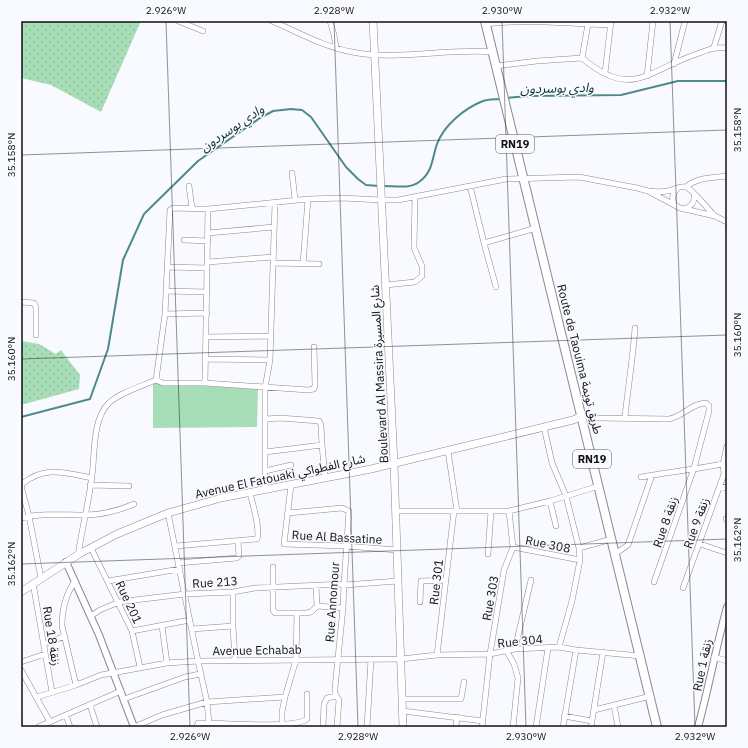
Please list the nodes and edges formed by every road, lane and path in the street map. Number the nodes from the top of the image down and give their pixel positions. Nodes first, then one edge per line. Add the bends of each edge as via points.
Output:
1 (178, 21) edge
2 (272, 21) edge
3 (330, 21) edge
4 (373, 21) edge
5 (654, 21) edge
6 (685, 21) edge
7 (722, 21) edge
8 (486, 23) edge
9 (610, 23) edge
10 (588, 24) junction
11 (203, 31) dead end
12 (336, 48) junction
13 (714, 48) junction
14 (727, 48) edge
15 (493, 52) junction
16 (374, 55) junction
17 (582, 58) junction
18 (674, 64) junction
19 (496, 66) junction
20 (605, 73) junction
21 (647, 76) junction
22 (292, 173) dead end
23 (727, 176) edge
24 (524, 179) junction
25 (189, 186) dead end
26 (470, 186) junction
27 (686, 187) junction
28 (677, 188) junction
29 (648, 191) junction
30 (694, 194) junction
31 (415, 197) junction
32 (381, 198) junction
33 (295, 199) junction
34 (308, 199) junction
35 (275, 203) junction
36 (676, 206) junction
37 (192, 208) junction
38 (685, 208) junction
39 (208, 209) junction
40 (715, 216) junction
41 (727, 222) edge
42 (274, 228) junction
43 (536, 228) junction
44 (208, 233) junction
45 (184, 240) dead end
46 (208, 240) junction
47 (484, 243) junction
48 (273, 257) junction
49 (208, 262) junction
50 (273, 263) junction
51 (303, 264) junction
52 (319, 264) dead end
53 (167, 266) junction
54 (207, 268) junction
55 (385, 285) junction
56 (496, 287) dead end
57 (166, 291) junction
58 (207, 292) junction
59 (21, 302) edge
60 (207, 313) junction
61 (164, 314) junction
62 (635, 328) dead end
63 (36, 335) dead end
64 (271, 336) junction
65 (206, 337) junction
66 (314, 347) dead end
67 (206, 359) junction
68 (270, 360) junction
69 (156, 380) junction
70 (205, 383) junction
71 (265, 388) junction
72 (582, 416) junction
73 (625, 417) junction
74 (266, 419) junction
75 (544, 427) junction
76 (322, 445) junction
77 (727, 446) edge
78 (448, 451) junction
79 (265, 452) junction
80 (394, 464) junction
81 (725, 464) edge
82 (291, 465) dead end
83 (694, 468) junction
84 (265, 471) junction
85 (652, 475) junction
86 (325, 477) junction
87 (641, 477) dead end
88 (92, 478) junction
89 (90, 484) junction
90 (291, 485) junction
91 (129, 486) dead end
92 (599, 486) junction
93 (720, 486) junction
94 (727, 488) edge
95 (265, 489) junction
96 (250, 492) junction
97 (566, 496) junction
98 (550, 501) junction
99 (23, 503) edge
100 (134, 504) dead end
101 (396, 511) junction
102 (455, 511) junction
103 (491, 511) junction
104 (509, 511) junction
105 (168, 513) junction
106 (288, 513) junction
107 (85, 515) junction
108 (29, 516) junction
109 (21, 518) edge
110 (556, 526) dead end
111 (612, 539) junction
112 (238, 542) junction
113 (700, 544) junction
114 (176, 546) junction
115 (346, 546) junction
116 (513, 547) junction
117 (91, 548) junction
118 (579, 548) junction
119 (397, 550) junction
120 (727, 553) edge
121 (79, 554) junction
122 (488, 554) dead end
123 (615, 554) junction
124 (580, 560) junction
125 (66, 562) junction
126 (179, 566) junction
127 (273, 568) dead end
128 (41, 578) junction
129 (446, 580) junction
130 (532, 580) dead end
131 (75, 581) junction
132 (108, 581) junction
133 (398, 581) junction
134 (654, 582) dead end
135 (34, 583) junction
136 (316, 585) junction
137 (344, 585) junction
138 (273, 588) junction
139 (683, 588) dead end
140 (21, 592) edge
141 (233, 592) junction
142 (185, 594) junction
143 (119, 602) junction
144 (420, 602) dead end
145 (316, 606) junction
146 (727, 607) edge
147 (343, 608) junction
148 (297, 613) junction
149 (91, 616) junction
150 (190, 620) junction
151 (725, 624) edge
152 (162, 626) junction
153 (233, 626) junction
154 (192, 629) junction
155 (132, 631) junction
156 (65, 636) junction
157 (44, 644) junction
158 (560, 647) junction
159 (548, 648) junction
160 (515, 649) junction
161 (506, 650) junction
162 (576, 650) junction
163 (603, 652) junction
164 (45, 654) junction
165 (490, 654) junction
166 (437, 655) junction
167 (641, 656) junction
168 (714, 657) junction
169 (338, 659) junction
170 (371, 659) junction
171 (401, 659) junction
172 (235, 660) junction
173 (296, 660) junction
174 (727, 660) edge
175 (198, 661) junction
176 (21, 662) edge
177 (167, 663) junction
178 (140, 667) junction
179 (21, 670) edge
180 (114, 673) junction
181 (200, 674) junction
182 (464, 682) dead end
183 (76, 685) junction
184 (121, 691) junction
185 (52, 692) junction
186 (308, 694) dead end
187 (336, 696) junction
188 (651, 696) junction
189 (37, 697) junction
190 (285, 697) junction
191 (124, 699) junction
192 (402, 699) junction
193 (207, 702) junction
194 (90, 705) junction
195 (614, 705) junction
196 (594, 710) junction
197 (403, 711) junction
198 (66, 715) junction
199 (564, 716) junction
200 (457, 717) junction
201 (483, 721) junction
202 (50, 722) junction
203 (209, 723) junction
204 (282, 723) junction
205 (591, 724) edge
206 (294, 725) edge
207 (249, 726) edge
208 (38, 727) edge
209 (70, 727) edge
210 (97, 727) edge
211 (134, 727) edge
212 (197, 727) edge
213 (323, 727) edge
214 (337, 727) edge
215 (367, 727) edge
216 (403, 727) edge
217 (456, 727) edge
218 (482, 727) edge
219 (513, 727) edge
220 (536, 727) edge
221 (563, 727) edge
222 (618, 727) edge
223 (657, 727) edge
224 (698, 727) edge

1 - 11 street
2 - 12 street
3 - 12 street
4 - 16 main road, Boulevard Al Massira شارع المسيرة
5 - 21 street
6 - 18 street
7 - 13 street
8 - 10 street
8 - 15 main road, Route de Taouima طريق تويمة / RN19
9 - 10 street
9 - 20 street
10 - 17 street
12 - 16 street
13 - 14 street
13 - 18 street
15 - 16 street
15 - 19 main road, Route de Taouima طريق تويمة / RN19
16 - 32 main road, Boulevard Al Massira شارع المسيرة
17 - 19 street
17 - 20 street
18 - 21 street
19 - 24 main road, Route de Taouima طريق تويمة / RN19
20 - 21 street via 627,80
22 - 33 street
23 - 27 street via 700,180
24 - 26 street via 506,178
24 - 29 street via 579,176
24 - 43 main road, Route de Taouima طريق تويمة / RN19
25 - 37 street
26 - 31 street
26 - 47 street
27 - 28 street
27 - 30 street
28 - 29 street
28 - 36 street via 672,197
29 - 36 street
30 - 38 street via 693,203
30 - 40 street
31 - 32 street
31 - 55 street via 414,248 422,266 422,276 415,282
32 - 34 street
32 - 55 main road, Boulevard Al Massira شارع المسيرة
33 - 34 street
33 - 35 street
34 - 51 street
35 - 39 street
35 - 42 street
36 - 38 street
37 - 39 street
37 - 53 street via 170,210
38 - 40 street
39 - 44 street
40 - 41 street
42 - 44 street
42 - 48 street
43 - 47 street
43 - 72 main road, Route de Taouima طريق تويمة / RN19
44 - 46 street
45 - 46 street
46 - 49 street
47 - 56 street
48 - 49 street
48 - 50 street
49 - 54 street
50 - 51 street
50 - 64 street
51 - 52 street
53 - 54 street
53 - 57 street
54 - 58 street
55 - 80 main road, Boulevard Al Massira شارع المسيرة
57 - 58 street
57 - 61 street
58 - 60 street
59 - 63 street via 34,303
60 - 61 street
60 - 65 street
61 - 69 street
62 - 73 street via 634,355 629,375
64 - 65 street
64 - 68 street
65 - 67 street
66 - 71 street via 314,389
67 - 68 street
67 - 70 street
68 - 71 street
69 - 70 street via 163,383
69 - 88 street via 115,399 102,413 95,445
70 - 71 street
71 - 74 street
72 - 73 street
72 - 75 main road, Avenue El Fatouaki شارع الفطواكي
72 - 92 main road, Route de Taouima طريق تويمة / RN19
73 - 83 street, Rue 8 زنقة via 674,418 702,403 708,404 710,411
74 - 76 street via 318,420 321,425
74 - 79 street
75 - 78 main road, Avenue El Fatouaki شارع الفطواكي
75 - 97 street via 552,463
76 - 79 street
76 - 86 street
77 - 81 street, Rue 9 زنقة
78 - 80 main road, Avenue El Fatouaki شارع الفطواكي
78 - 102 street, Rue 301
79 - 84 street
80 - 86 main road, Avenue El Fatouaki شارع الفطواكي
80 - 101 main road, Boulevard Al Massira شارع المسيرة
81 - 83 street
81 - 93 street, Rue 9 زنقة
82 - 84 street
83 - 85 street
83 - 134 street, Rue 8 زنقة
84 - 95 street
85 - 87 street
85 - 123 street via 628,545
86 - 90 main road, Avenue El Fatouaki شارع الفطواكي
88 - 89 street
88 - 99 street via 61,472 43,472 22,484
89 - 91 street
89 - 107 street
90 - 95 main road, Avenue El Fatouaki شارع الفطواكي
90 - 106 street
92 - 97 street
92 - 111 main road, Route de Taouima طريق تويمة / RN19
93 - 94 street
93 - 113 street, Rue 9 زنقة
95 - 96 main road, Avenue El Fatouaki شارع الفطواكي
96 - 105 main road, Avenue El Fatouaki شارع الفطواكي
96 - 112 street via 258,537
97 - 98 street
97 - 118 street
98 - 104 street
98 - 110 street
99 - 108 street
100 - 107 street via 109,512
101 - 102 street
101 - 119 main road, Boulevard Al Massira شارع المسيرة
102 - 103 street
102 - 129 street, Rue 301
103 - 104 street
103 - 122 street
104 - 116 street
105 - 114 street
105 - 117 main road, Avenue El Fatouaki شارع الفطواكي
106 - 115 street, Rue Al Bassatine via 284,544
106 - 115 street, Rue Annomour via 342,508 348,510
107 - 108 street
107 - 121 street
108 - 109 street
108 - 128 street
111 - 118 street
111 - 123 main road, Route de Taouima طريق تويمة / RN19
112 - 114 street
112 - 126 street via 239,556 234,559
113 - 120 street
113 - 139 street, Rue 9 زنقة
114 - 126 street
115 - 119 street, Rue Al Bassatine
115 - 137 street, Rue Annomour
116 - 124 street, Rue 308
116 - 165 street, Rue 303 via 504,570
117 - 121 main road, Avenue El Fatouaki شارع الفطواكي
117 - 132 street, Rue 201
118 - 124 street
119 - 133 main road, Boulevard Al Massira شارع المسيرة
121 - 125 main road, Avenue El Fatouaki شارع الفطواكي
123 - 167 main road, Route de Taouima طريق تويمة / RN19
124 - 158 street
125 - 128 main road, Avenue El Fatouaki شارع الفطواكي
125 - 131 street
126 - 132 street
126 - 142 street
127 - 138 street
128 - 135 main road, Avenue El Fatouaki شارع الفطواكي
129 - 144 street via 421,581
129 - 166 street, Rue 301
130 - 160 street
131 - 149 street
131 - 156 street via 62,614
132 - 143 street, Rue 201
133 - 137 street, Rue 213
133 - 171 main road, Boulevard Al Massira شارع المسيرة
135 - 140 main road, Avenue El Fatouaki شارع الفطواكي
135 - 157 street, Rue 18 زنقة
136 - 137 street, Rue 213
136 - 138 street, Rue 213
136 - 145 street
137 - 147 street, Rue Annomour
138 - 141 street, Rue 213
138 - 148 street via 274,612
141 - 142 street, Rue 213
141 - 153 street
142 - 143 street, Rue 213
142 - 150 street
143 - 149 street, Rue 213
143 - 155 street, Rue 201
145 - 147 street
145 - 148 street via 311,612
146 - 151 street, Rue 1 زنقة
147 - 169 street, Rue Annomour
148 - 173 street
149 - 180 street
150 - 152 street
150 - 154 street
151 - 168 street, Rue 1 زنقة
152 - 155 street
152 - 177 street
153 - 154 street
153 - 172 street
154 - 175 street
155 - 178 street, Rue 201
156 - 157 street
156 - 183 street
157 - 164 street, Rue 18 زنقة
158 - 159 street, Rue 304
158 - 162 street, Rue 304
159 - 160 street, Rue 304
159 - 220 street
160 - 161 street, Rue 304
161 - 165 street, Rue 304
161 - 219 street via 518,678
162 - 163 street, Rue 304
162 - 199 street
163 - 167 street, Rue 304
163 - 196 street
164 - 176 street
164 - 185 street, Rue 18 زنقة
165 - 166 street, Rue 304
165 - 201 street, Rue 303
166 - 171 street, Rue 304
167 - 188 main road, Route de Taouima طريق تويمة / RN19
168 - 174 street
168 - 224 street, Rue 1 زنقة
169 - 170 street, Avenue Echabab
169 - 173 street, Avenue Echabab
169 - 187 street, Rue Annomour
170 - 171 street, Avenue Echabab
170 - 215 street
171 - 192 main road, Boulevard Al Massira شارع المسيرة
172 - 173 street, Avenue Echabab
172 - 175 street, Avenue Echabab
173 - 190 street
175 - 177 street, Avenue Echabab
175 - 181 street
177 - 178 street, Avenue Echabab
178 - 180 street, Avenue Echabab
179 - 189 street
180 - 183 street, Avenue Echabab
180 - 184 street
181 - 191 street
181 - 193 street
182 - 192 street via 461,699
183 - 185 street, Avenue Echabab
184 - 191 street
184 - 194 street
185 - 189 street, Avenue Echabab
186 - 206 street via 307,719
187 - 213 street via 327,698 324,704
187 - 214 street, Rue Annomour via 339,700
188 - 195 street
188 - 223 main road, Route de Taouima طريق تويمة / RN19
189 - 202 street
190 - 193 street
190 - 204 street
191 - 211 street
192 - 197 main road, Boulevard Al Massira شارع المسيرة
193 - 203 street
193 - 211 street via 172,711
194 - 198 street
194 - 210 street
195 - 196 street
195 - 222 street
196 - 205 street
197 - 200 street
197 - 216 main road, Boulevard Al Massira شارع المسيرة
198 - 202 street
198 - 209 street
199 - 205 street
199 - 221 street
200 - 201 street
200 - 217 street
201 - 218 street, Rue 303
202 - 208 street
203 - 207 street
203 - 212 street via 199,723
204 - 206 street
204 - 207 street

